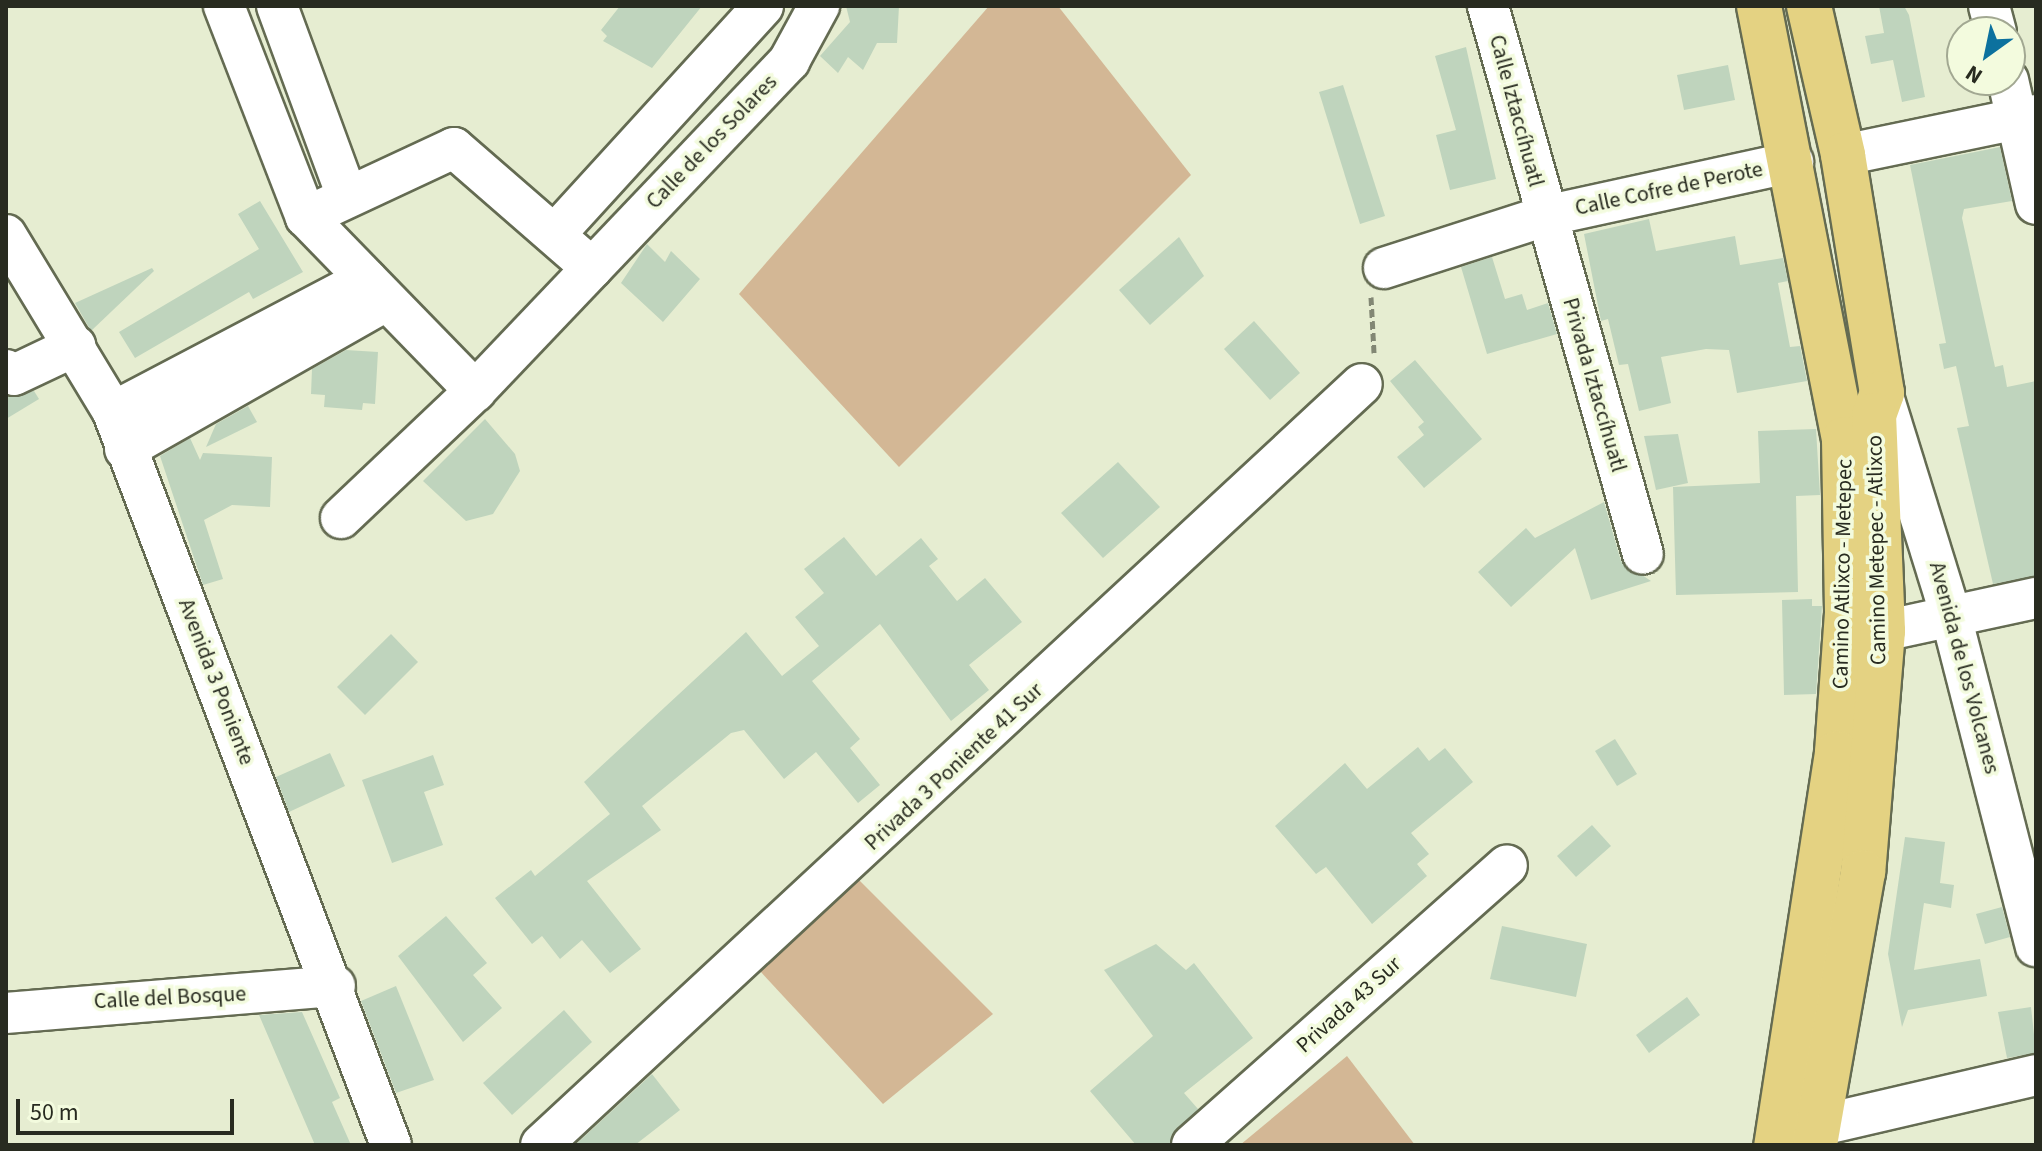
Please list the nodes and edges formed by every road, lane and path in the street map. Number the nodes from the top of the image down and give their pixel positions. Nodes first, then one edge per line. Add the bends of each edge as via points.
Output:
1 (224, 6) edge
2 (277, 6) edge
3 (763, 6) edge
4 (819, 6) edge
5 (1488, 6) edge
6 (1759, 6) edge
7 (1809, 6) edge
8 (2016, 96) edge
9 (2027, 117) edge
10 (1843, 155) junction
11 (1793, 162) junction
12 (346, 194) junction
13 (2036, 204) edge
14 (1545, 216) junction
15 (306, 217) junction
16 (556, 233) junction
17 (6, 235) edge
18 (592, 268) junction
19 (1384, 268) joint
20 (376, 290) junction
21 (75, 346) junction
22 (6, 370) edge
23 (1362, 384) joint
24 (475, 391) junction
25 (1882, 393) junction
26 (119, 431) junction
27 (341, 518) dead end
28 (1643, 554) dead end
29 (2036, 598) edge
30 (1950, 612) junction
31 (1883, 631) junction
32 (1507, 865) dead end
33 (2036, 946) edge
34 (335, 986) junction
35 (6, 1013) edge
36 (2036, 1075) edge
37 (1816, 1135) edge
38 (391, 1145) edge
39 (541, 1145) edge
40 (1192, 1145) edge
41 (1776, 1145) edge

1 - 15 street
2 - 12 street
3 - 16 street
4 - 18 street, Calle de los Solares via 789,61
5 - 14 street, Calle Iztaccíhuatl
6 - 11 main road, Camino Atlixco - Metepec
7 - 10 main road, Camino Metepec - Atlixco
8 - 9 street
9 - 10 street
9 - 13 street
10 - 25 main road, Camino Metepec - Atlixco
11 - 14 street, Calle Cofre de Perote
11 - 41 main road, Camino Atlixco - Metepec via 1844,439 1847,613 1837,753
12 - 15 street
12 - 16 street via 454,148
14 - 19 street, Calle Cofre de Perote
14 - 28 street, Privada Iztaccíhuatl
15 - 20 street
16 - 18 street
17 - 21 street, Avenida 3 Poniente
18 - 24 street, Calle de los Solares
19 - 23 path via 1372,288 1378,344
20 - 24 street
20 - 26 street
21 - 22 street via 14,375
21 - 26 street, Avenida 3 Poniente
23 - 39 street, Privada 3 Poniente 41 Sur
24 - 27 street, Calle de los Solares
25 - 30 street, Avenida de los Volcanes
25 - 31 main road, Camino Metepec - Atlixco via 1874,415
26 - 34 street, Avenida 3 Poniente
29 - 30 street
30 - 31 street
30 - 33 street, Avenida de los Volcanes
31 - 37 main road, Camino Metepec - Atlixco via 1863,872
32 - 40 street, Privada 43 Sur
34 - 35 street, Calle del Bosque
34 - 38 street, Avenida 3 Poniente
36 - 37 street

